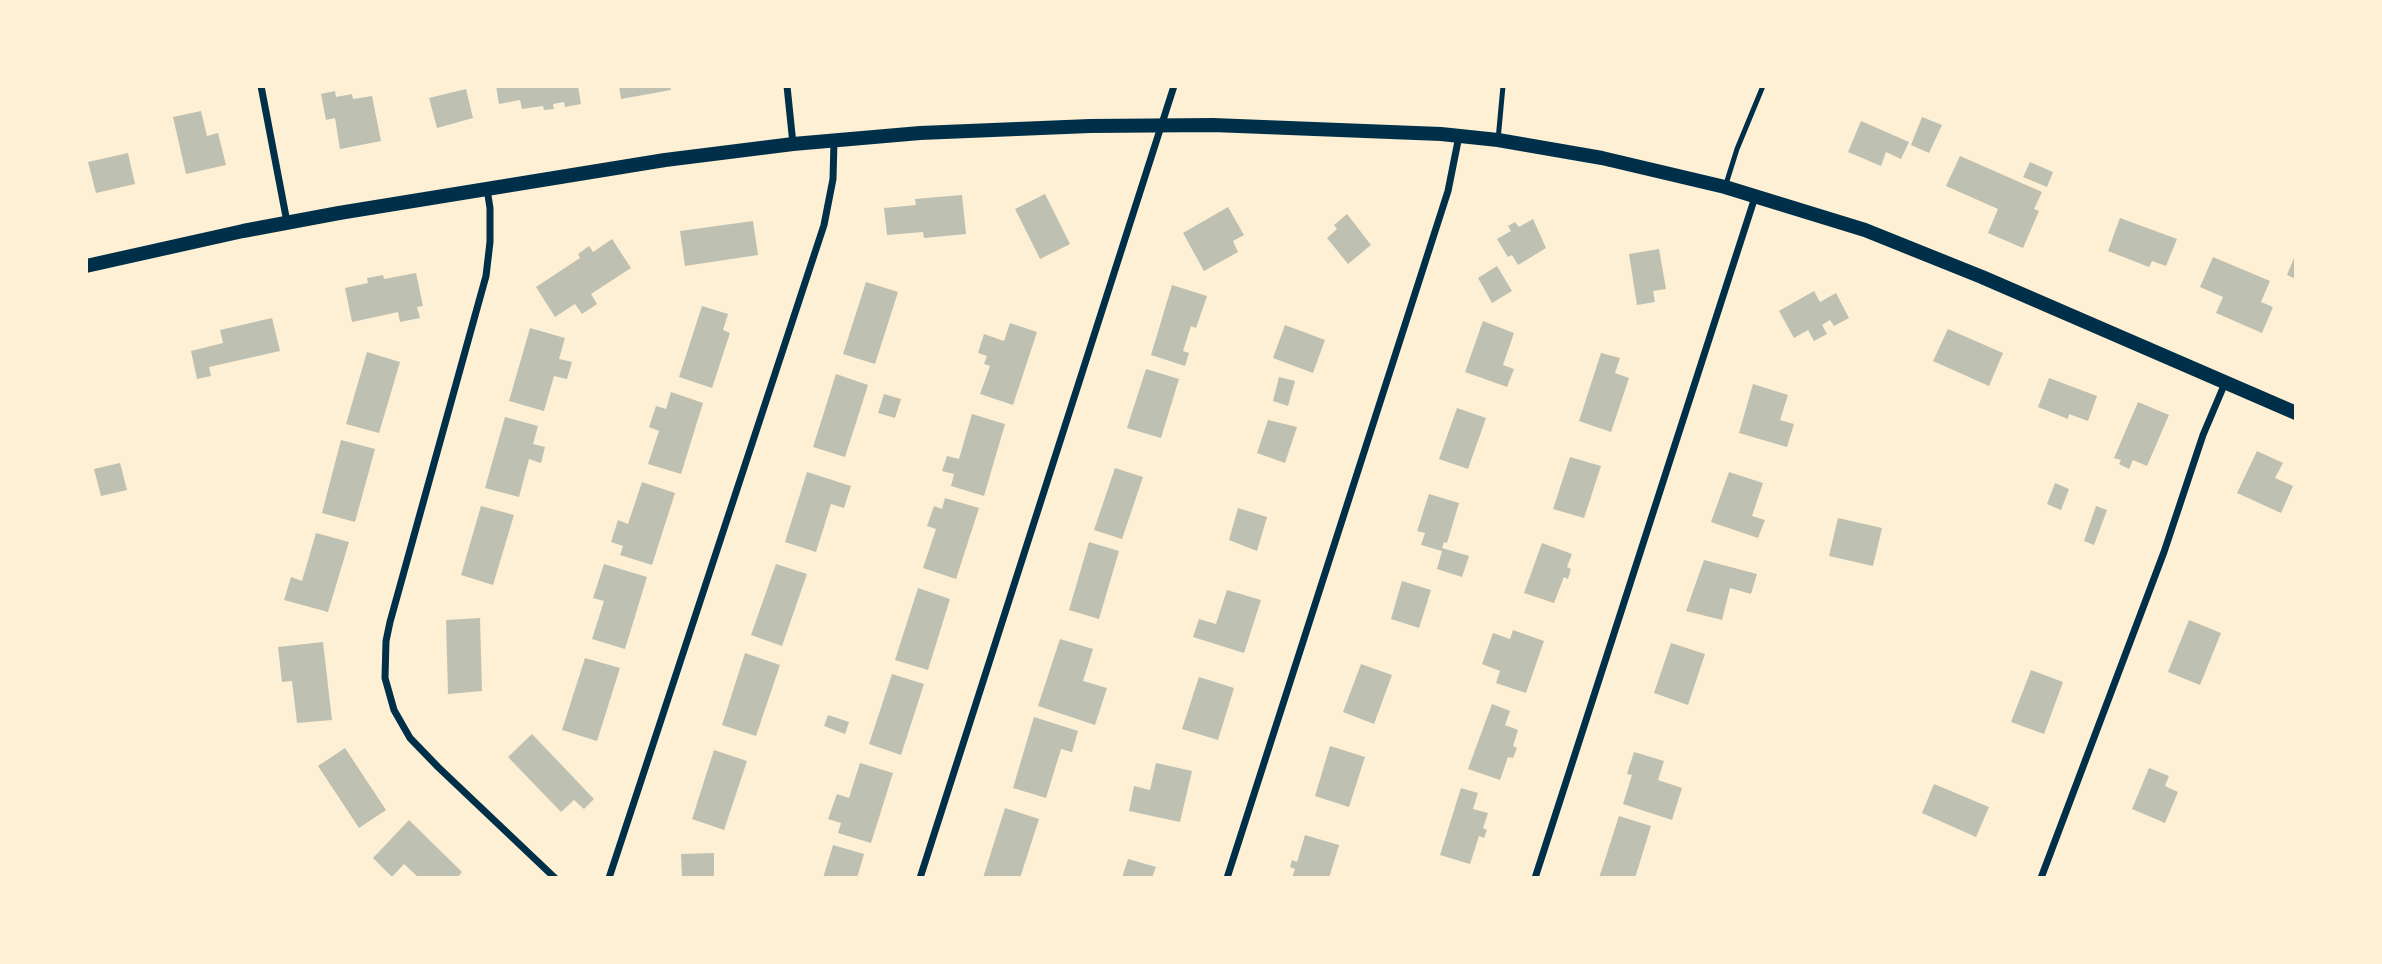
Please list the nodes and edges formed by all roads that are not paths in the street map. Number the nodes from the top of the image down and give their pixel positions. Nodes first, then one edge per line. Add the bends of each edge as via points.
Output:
1 (261, 86) edge
2 (787, 86) edge
3 (1174, 86) edge
4 (1503, 86) edge
5 (1763, 86) edge
6 (1163, 125) junction
7 (1459, 135) junction
8 (834, 140) junction
9 (1499, 140) junction
10 (793, 144) junction
11 (1725, 187) junction
12 (487, 189) junction
13 (1755, 196) junction
14 (287, 222) junction
15 (86, 266) edge
16 (2225, 382) junction
17 (2296, 413) edge
18 (555, 878) edge
19 (610, 878) edge
20 (920, 878) edge
21 (1227, 878) edge
22 (1535, 878) edge
23 (2040, 878) edge

1 - 14 street
2 - 10 street
3 - 6 street
4 - 9 lane
5 - 11 lane
6 - 7 main road
6 - 8 main road
6 - 20 street
7 - 9 main road
7 - 21 street via 1448,191
8 - 10 main road
8 - 19 street via 833,179 824,225
9 - 11 main road
10 - 12 main road
11 - 13 main road
12 - 14 main road
12 - 18 street via 490,234 485,276 390,622 385,678 394,710 410,738
13 - 16 main road via 1938,258
13 - 22 street
14 - 15 main road
16 - 17 main road
16 - 23 street

